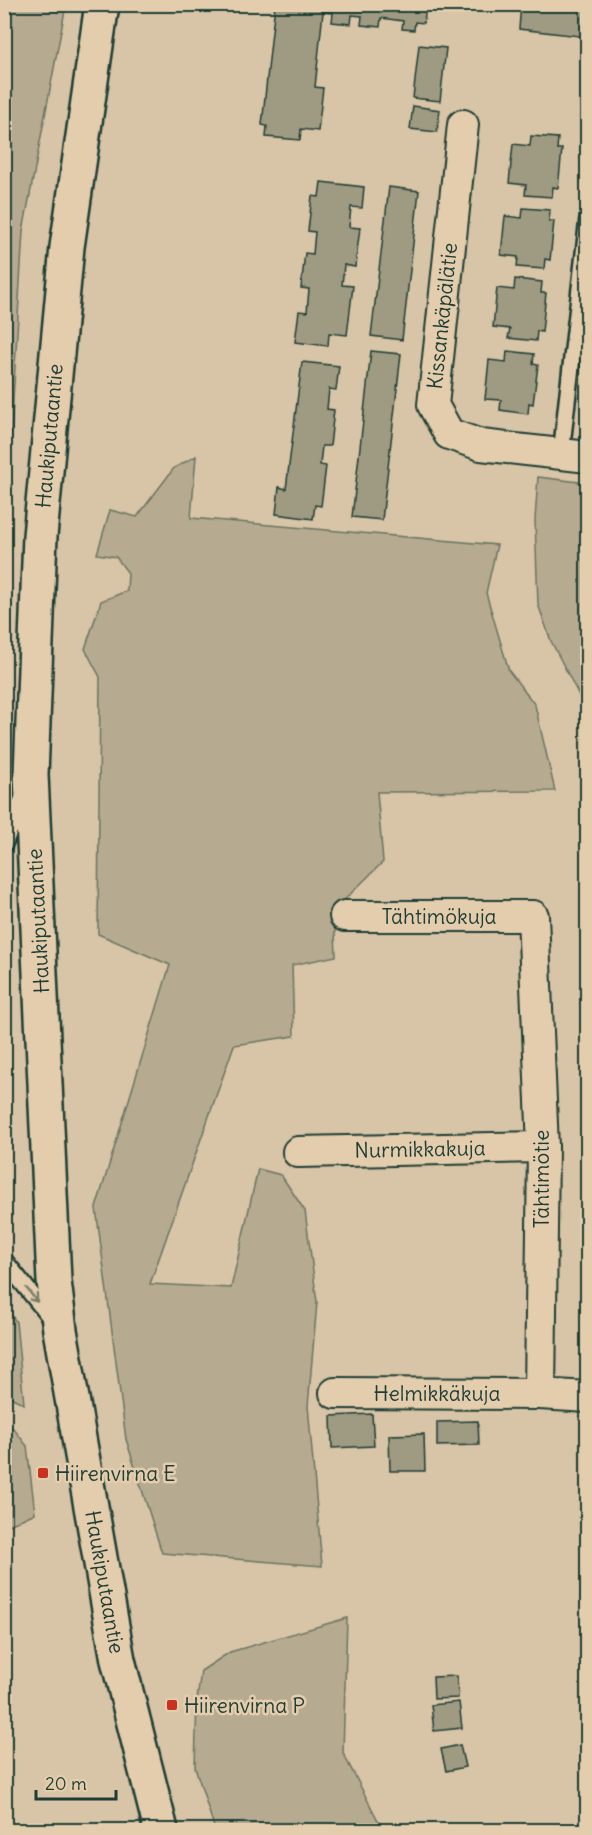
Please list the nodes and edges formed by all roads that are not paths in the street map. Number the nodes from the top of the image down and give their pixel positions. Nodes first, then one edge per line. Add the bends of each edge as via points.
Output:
1 (102, 4) edge
2 (464, 125) dead end
3 (588, 218) edge
4 (574, 455) edge
5 (32, 775) junction
6 (4, 844) edge
7 (345, 916) dead end
8 (533, 916) joint
9 (543, 1147) junction
10 (298, 1152) dead end
11 (4, 1260) edge
12 (60, 1330) junction
13 (335, 1393) dead end
14 (540, 1394) junction
15 (588, 1397) edge
16 (161, 1830) edge

1 - 5 main road, Haukiputaantie via 67,247 40,536
2 - 4 street, Kissankäpälätie via 432,405 449,434 481,445
3 - 4 lane
5 - 6 lane
5 - 12 main road, Haukiputaantie via 54,1281
7 - 8 street, Tähtimökuja
8 - 9 street, Tähtimötie
9 - 10 street, Nurmikkakuja
9 - 14 street, Tähtimötie
11 -> 12 lane
12 - 16 main road, Haukiputaantie via 118,1660
13 - 14 street, Helmikkäkuja
14 - 15 street

